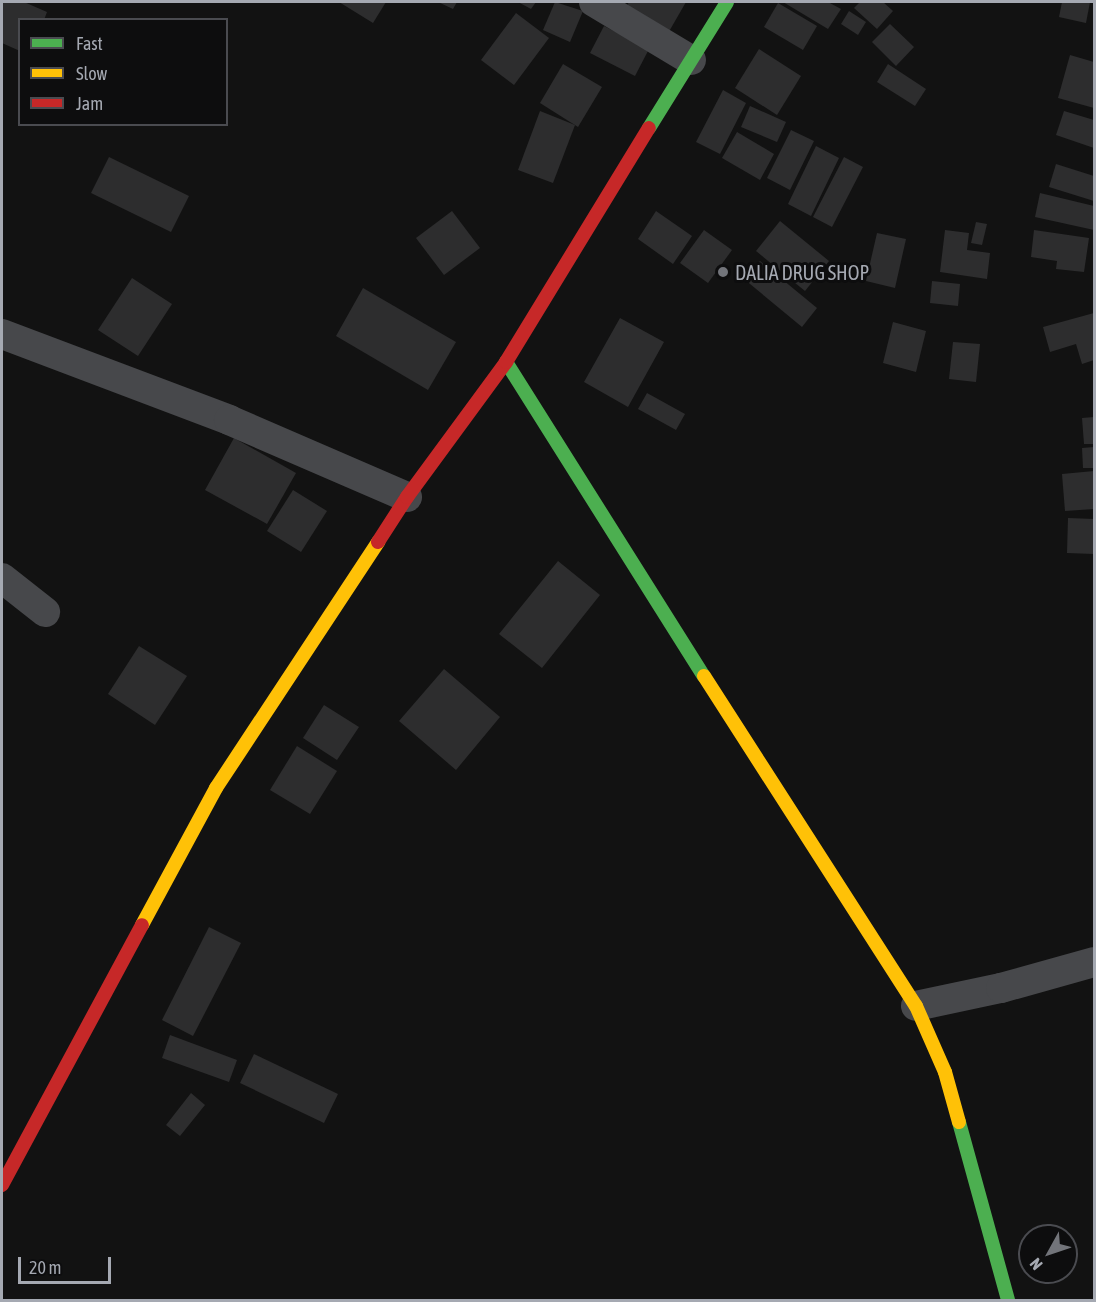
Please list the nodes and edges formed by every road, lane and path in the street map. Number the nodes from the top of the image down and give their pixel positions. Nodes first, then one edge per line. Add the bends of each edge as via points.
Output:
1 (594, 2) edge
2 (727, 2) edge
3 (691, 60) junction
4 (2, 334) edge
5 (506, 362) junction
6 (407, 497) junction
7 (2, 578) edge
8 (45, 612) dead end
9 (1095, 962) edge
10 (916, 1006) junction
11 (2, 1185) edge
12 (1008, 1300) edge

1 - 3 street
2 - 3 street
3 - 5 street
4 - 6 street via 229,420
5 - 6 street
5 - 10 street
6 - 11 street via 216,788
7 - 8 street
9 - 10 street
10 - 12 street via 945,1072

